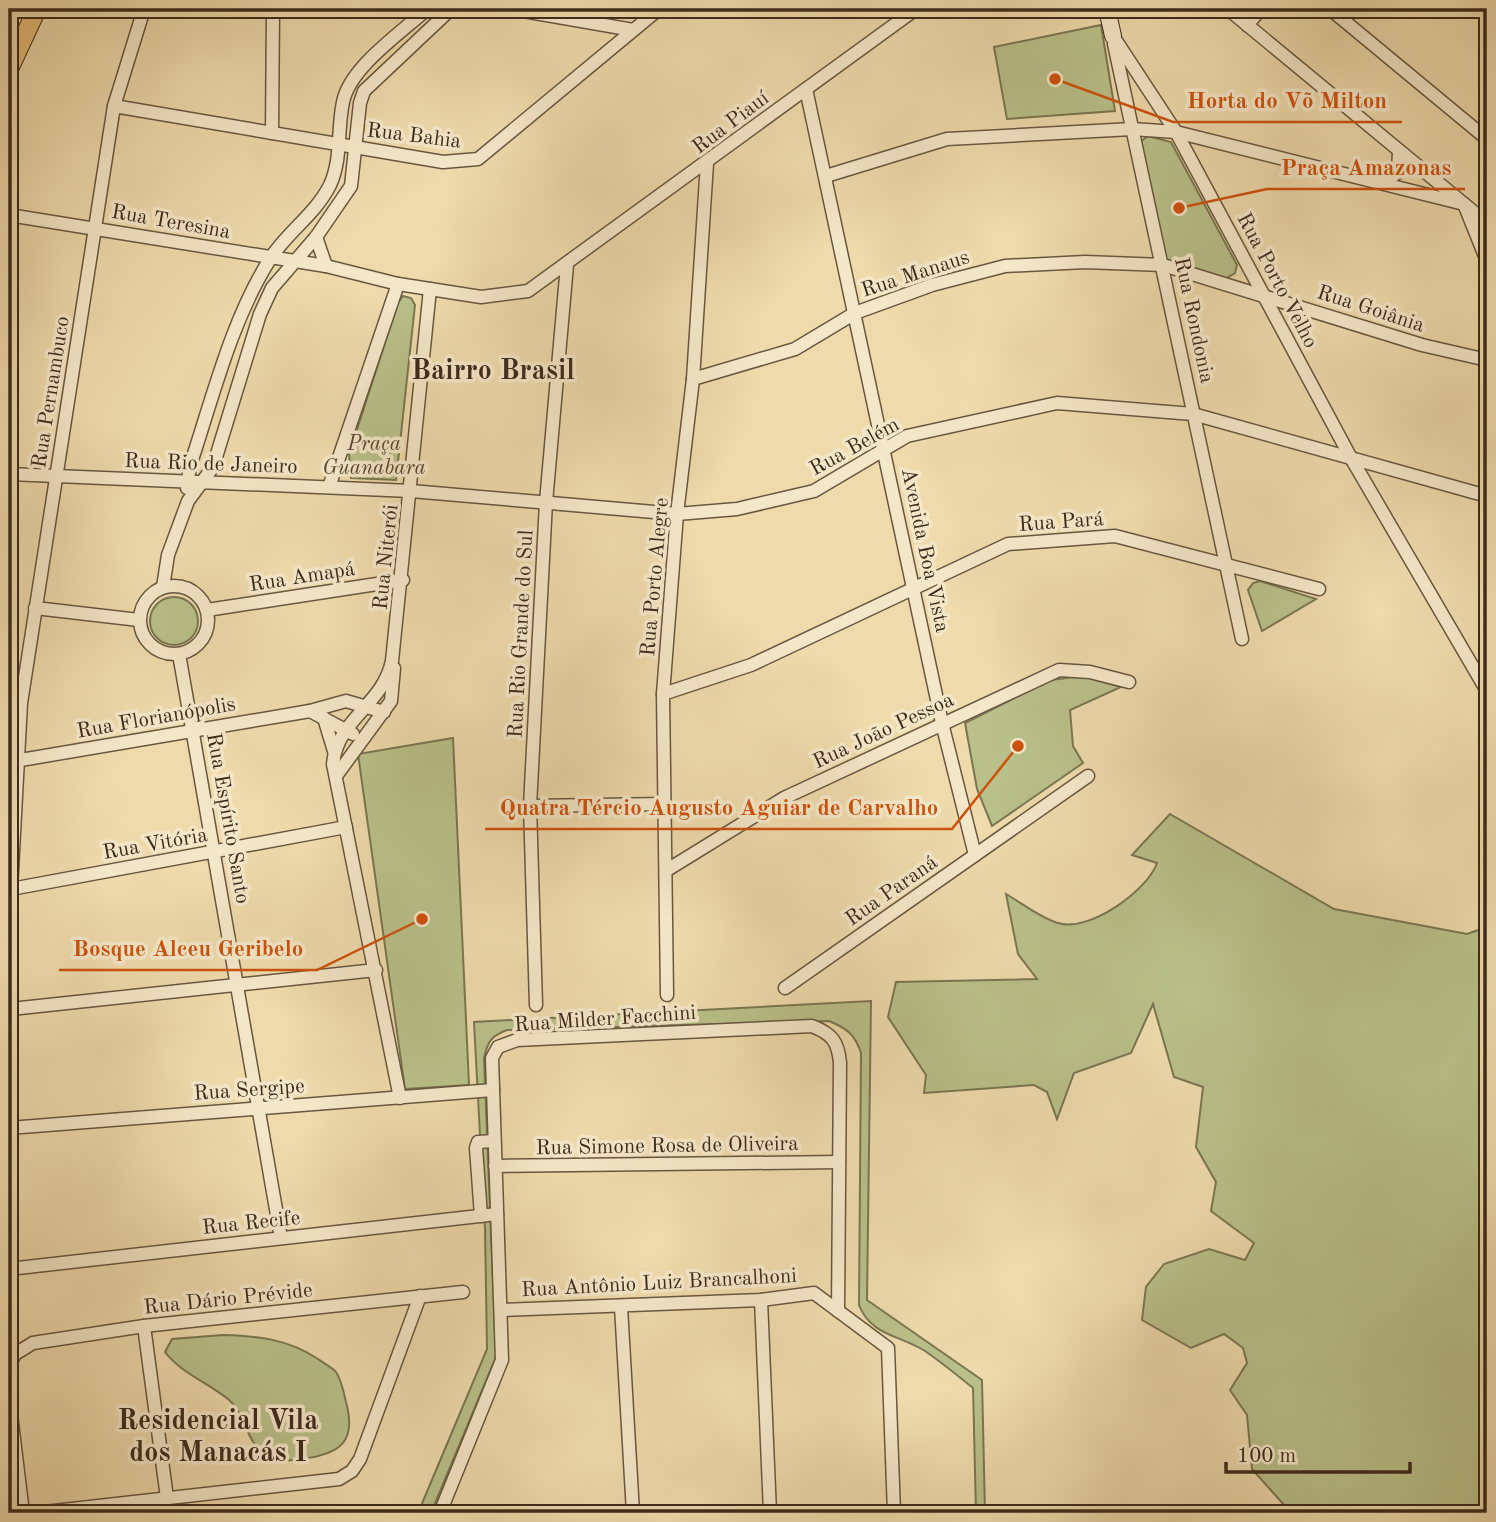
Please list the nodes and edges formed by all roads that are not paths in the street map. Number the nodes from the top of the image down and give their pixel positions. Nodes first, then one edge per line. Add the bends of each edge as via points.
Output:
1 (37, 9) edge
2 (144, 9) edge
3 (273, 9) edge
4 (427, 9) edge
5 (451, 9) edge
6 (512, 9) edge
7 (659, 9) edge
8 (916, 9) edge
9 (1107, 9) edge
10 (1227, 9) edge
11 (1261, 9) edge
12 (1330, 9) edge
13 (1247, 25) junction
14 (633, 30) junction
15 (1113, 36) junction
16 (9, 69) edge
17 (807, 89) junction
18 (114, 106) junction
19 (1132, 129) junction
20 (1176, 132) junction
21 (272, 133) junction
22 (1487, 139) edge
23 (338, 144) junction
24 (357, 148) junction
25 (1399, 151) junction
26 (707, 163) junction
27 (825, 176) junction
28 (1384, 183) junction
29 (1464, 204) junction
30 (12, 215) edge
31 (1487, 223) edge
32 (95, 228) junction
33 (316, 237) junction
34 (271, 257) junction
35 (293, 261) junction
36 (1487, 261) edge
37 (567, 265) junction
38 (1163, 265) junction
39 (326, 266) junction
40 (398, 284) junction
41 (430, 289) junction
42 (1263, 294) junction
43 (855, 313) junction
44 (1487, 360) edge
45 (693, 379) junction
46 (1194, 414) junction
47 (885, 449) junction
48 (1352, 458) junction
49 (9, 474) edge
50 (56, 476) junction
51 (187, 481) junction
52 (203, 482) junction
53 (330, 487) junction
54 (411, 491) junction
55 (1487, 496) edge
56 (188, 501) junction
57 (546, 502) junction
58 (677, 514) junction
59 (1226, 564) junction
60 (403, 580) junction
61 (163, 587) junction
62 (915, 587) junction
63 (1319, 589) dead end
64 (35, 608) junction
65 (207, 610) junction
66 (139, 620) junction
67 (1242, 639) dead end
68 (179, 654) junction
69 (392, 661) junction
70 (1129, 682) dead end
71 (1487, 691) edge
72 (663, 694) junction
73 (366, 706) junction
74 (310, 710) junction
75 (384, 712) junction
76 (324, 718) junction
77 (942, 723) junction
78 (193, 729) junction
79 (346, 730) junction
80 (363, 739) junction
81 (334, 751) junction
82 (14, 761) edge
83 (336, 776) junction
84 (1088, 776) dead end
85 (665, 804) junction
86 (530, 806) junction
87 (346, 827) junction
88 (216, 851) junction
89 (975, 855) junction
90 (667, 870) junction
91 (11, 889) junction
92 (376, 970) junction
93 (238, 985) junction
94 (785, 988) dead end
95 (667, 995) dead end
96 (536, 1005) dead end
97 (11, 1009) junction
98 (9, 1079) edge
99 (493, 1090) junction
100 (400, 1098) junction
101 (260, 1107) junction
102 (9, 1128) edge
103 (494, 1141) junction
104 (839, 1162) junction
105 (495, 1166) junction
106 (497, 1214) junction
107 (481, 1216) junction
108 (281, 1238) junction
109 (9, 1269) edge
110 (463, 1292) dead end
111 (420, 1296) junction
112 (761, 1300) junction
113 (621, 1307) junction
114 (501, 1310) junction
115 (838, 1311) junction
116 (144, 1326) junction
117 (9, 1366) edge
118 (9, 1398) edge
119 (167, 1498) junction
120 (23, 1513) edge
121 (36, 1513) edge
122 (440, 1513) edge
123 (633, 1513) edge
124 (770, 1513) edge
125 (894, 1513) edge

1 - 16 main road
2 - 18 street, Rua Pernambuco
3 - 21 street
4 - 23 street via 352,78 343,101
5 - 24 street via 364,91
6 - 14 street
7 - 14 street, Rua Bahia
8 - 17 street, Rua Piauí
9 - 15 street, Rua Rondonia
10 - 13 street
11 - 13 street
12 - 22 street
13 - 25 street
14 - 24 street, Rua Bahia via 478,159 454,164
15 - 19 street, Rua Rondonia
15 - 20 street, Rua Porto Velho
17 - 26 street, Rua Piauí
17 - 27 street, Avenida Boa Vista
18 - 21 street, Rua Bahia
18 - 32 street, Rua Pernambuco
19 - 20 street
19 - 27 street via 947,139
19 - 38 street, Rua Rondonia
20 - 28 street
20 - 42 street, Rua Porto Velho
21 - 23 street, Rua Bahia
23 - 24 street, Rua Bahia
23 - 34 street via 337,166 315,210
24 - 33 street via 351,186
25 - 28 street via 1398,172
25 - 29 street
26 - 37 street, Rua Piauí
26 - 45 street, Rua Porto Alegre
27 - 43 street, Avenida Boa Vista
28 - 29 street
29 - 31 street
29 - 36 street
30 - 32 street, Rua Teresina
32 - 34 street, Rua Teresina
32 - 50 street, Rua Pernambuco
33 - 35 street
33 - 39 street
34 - 35 street, Rua Teresina
34 - 51 street via 241,314
35 - 39 street, Rua Teresina
35 - 52 street via 272,288 260,314 212,467
37 - 41 street, Rua Teresina via 528,291 481,298
37 - 57 street, Rua Rio Grande do Sul
38 - 42 street, Rua Goiânia
38 - 43 street, Rua Manaus via 1005,266 932,285
38 - 46 street, Rua Rondonia
39 - 40 street, Rua Teresina
40 - 41 street, Rua Teresina
40 - 53 street
41 - 54 street, Rua Niterói
42 - 44 street, Rua Goiânia via 1422,345
42 - 48 street, Rua Porto Velho
43 - 45 street, Rua Manaus via 794,349
43 - 47 street, Avenida Boa Vista
45 - 58 street, Rua Porto Alegre
46 - 47 street, Rua Belém via 1057,403 907,436
46 - 48 street, Rua Belém
46 - 59 street, Rua Rondonia
47 - 58 street, Rua Belém via 814,491 737,509
47 - 62 street, Avenida Boa Vista
48 - 55 street, Rua Belém
48 - 71 street, Rua Porto Velho
49 - 50 street, Rua Rio de Janeiro
50 - 51 street, Rua Rio de Janeiro
50 - 64 street, Rua Pernambuco
51 - 52 street, Rua Rio de Janeiro
51 - 56 street
52 - 53 street, Rua Rio de Janeiro
52 - 56 street
53 - 54 street, Rua Rio de Janeiro
54 - 57 street, Rua Belém
54 - 60 street, Rua Niterói
56 - 61 street
57 - 58 street, Rua Belém
57 - 86 street, Rua Rio Grande do Sul
58 - 72 street, Rua Porto Alegre
59 - 62 street, Rua Pará via 1115,536 1008,544
59 - 63 street, Rua Pará
59 - 67 street, Rua Rondonia
60 - 65 street, Rua Amapá
60 - 69 street, Rua Niterói
61 - 65 street via 190,589
61 - 66 street via 147,598
62 - 72 street, Rua Pará via 751,665
62 - 77 street, Avenida Boa Vista
64 - 66 street
64 - 82 street, Rua Pernambuco
65 - 68 street via 201,640
66 - 68 street via 151,646
68 - 78 street, Rua Espírito Santo
69 - 73 street, Rua Niterói via 384,687
69 - 75 street, Rua Niterói via 394,688
70 - 77 street, Rua João Pessoa via 1059,670
72 - 85 street, Rua Porto Alegre
73 - 74 street, Rua Florianópolis via 346,701
73 - 75 street, Rua Florianópolis
73 - 79 street, Rua Niterói
74 - 76 street
74 - 78 street, Rua Florianópolis
75 - 80 street
76 - 79 street
76 - 81 street
77 - 89 street, Avenida Boa Vista
77 - 90 street, Rua João Pessoa via 784,798
78 - 82 street, Rua Florianópolis
78 - 88 street, Rua Espírito Santo
79 - 80 street
79 - 81 street, Rua Niterói
80 - 83 street
81 - 83 street
82 - 91 street, Rua Pernambuco
83 - 87 street
84 - 89 street, Rua Paraná
85 - 86 street
85 - 90 street, Rua Porto Alegre
86 - 96 street, Rua Rio Grande do Sul
87 - 88 street, Rua Vitória
87 - 92 street
88 - 91 street, Rua Vitória
88 - 93 street, Rua Espírito Santo
89 - 94 street, Rua Paraná
90 - 95 street, Rua Porto Alegre
91 - 97 street, Rua Pernambuco
92 - 93 street
92 - 100 street
93 - 97 street
93 - 101 street, Rua Espírito Santo
97 - 98 street, Rua Pernambuco
99 - 100 street, Rua Sergipe
99 - 103 street, Rua Milder Facchini
99 - 104 street, Rua Milder Facchini via 492,1058 498,1047 517,1040 812,1026 831,1034 839,1048
100 - 101 street, Rua Sergipe
101 - 102 street, Rua Sergipe
101 - 108 street, Rua Espírito Santo
103 - 105 street, Rua Milder Facchini
103 - 107 street via 478,1142 476,1148
104 - 105 street, Rua Simone Rosa de Oliveira
104 - 115 street, Rua Milder Facchini
105 - 106 street, Rua Milder Facchini
106 - 107 street, Rua Recife
106 - 114 street, Rua Milder Facchini
107 - 108 street, Rua Recife
108 - 109 street, Rua Recife
110 - 111 street, Rua Dário Prévide
111 - 116 street, Rua Dário Prévide
111 - 119 street via 352,1471 339,1479
112 - 113 street, Rua Antônio Luiz Brancalhoni
112 - 115 street, Rua Antônio Luiz Brancalhoni via 814,1293
112 - 124 street
113 - 114 street, Rua Antônio Luiz Brancalhoni
113 - 123 street
114 - 122 street, Rua Milder Facchini via 502,1360
115 - 125 street, Rua Antônio Luiz Brancalhoni via 888,1348
116 - 117 street, Rua Dário Prévide via 33,1343 15,1354
116 - 119 street
118 - 120 street
119 - 121 street

